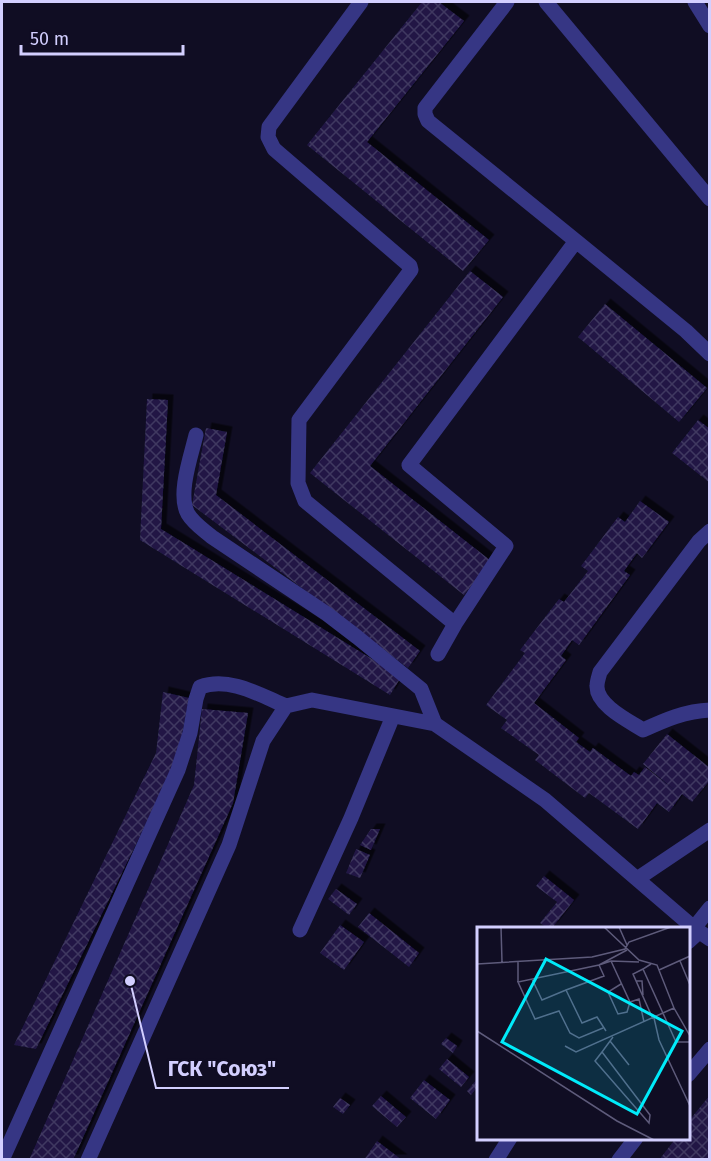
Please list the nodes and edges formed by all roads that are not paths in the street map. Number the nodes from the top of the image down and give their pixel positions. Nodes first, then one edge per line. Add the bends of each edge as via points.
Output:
1 (361, 2) edge
2 (507, 2) edge
3 (546, 2) edge
4 (695, 2) edge
5 (710, 26) edge
6 (710, 199) edge
7 (576, 241) junction
8 (710, 354) edge
9 (196, 435) dead end
10 (710, 531) edge
11 (454, 624) junction
12 (438, 654) dead end
13 (286, 706) junction
14 (710, 710) edge
15 (393, 716) junction
16 (435, 724) junction
17 (710, 830) edge
18 (638, 879) junction
19 (710, 908) edge
20 (689, 927) edge
21 (300, 930) dead end
22 (698, 935) edge
23 (710, 1049) edge
24 (690, 1073) edge
25 (509, 1140) edge
26 (634, 1140) edge
27 (2, 1160) edge
28 (88, 1160) edge
29 (496, 1160) edge
30 (619, 1160) edge

1 - 11 street via 269,127 268,137 274,149 411,270 299,420 298,483 305,501
2 - 7 street via 425,108 425,114 428,121
3 - 6 street
4 - 5 street
7 - 8 street
7 - 11 street via 409,465 506,546
9 - 16 street via 184,490 189,517 334,620 421,689
10 - 14 street via 600,672 596,687 601,700 612,710 644,730 670,717
11 - 12 street
13 - 15 street via 312,700
13 - 27 street via 240,686 210,683 201,687 178,770
13 - 28 street via 263,741 229,845
15 - 16 street
15 - 21 street
16 - 18 street via 545,800
17 - 18 street
18 - 20 street
19 - 22 street
23 - 24 street
25 - 29 street
26 - 30 street

